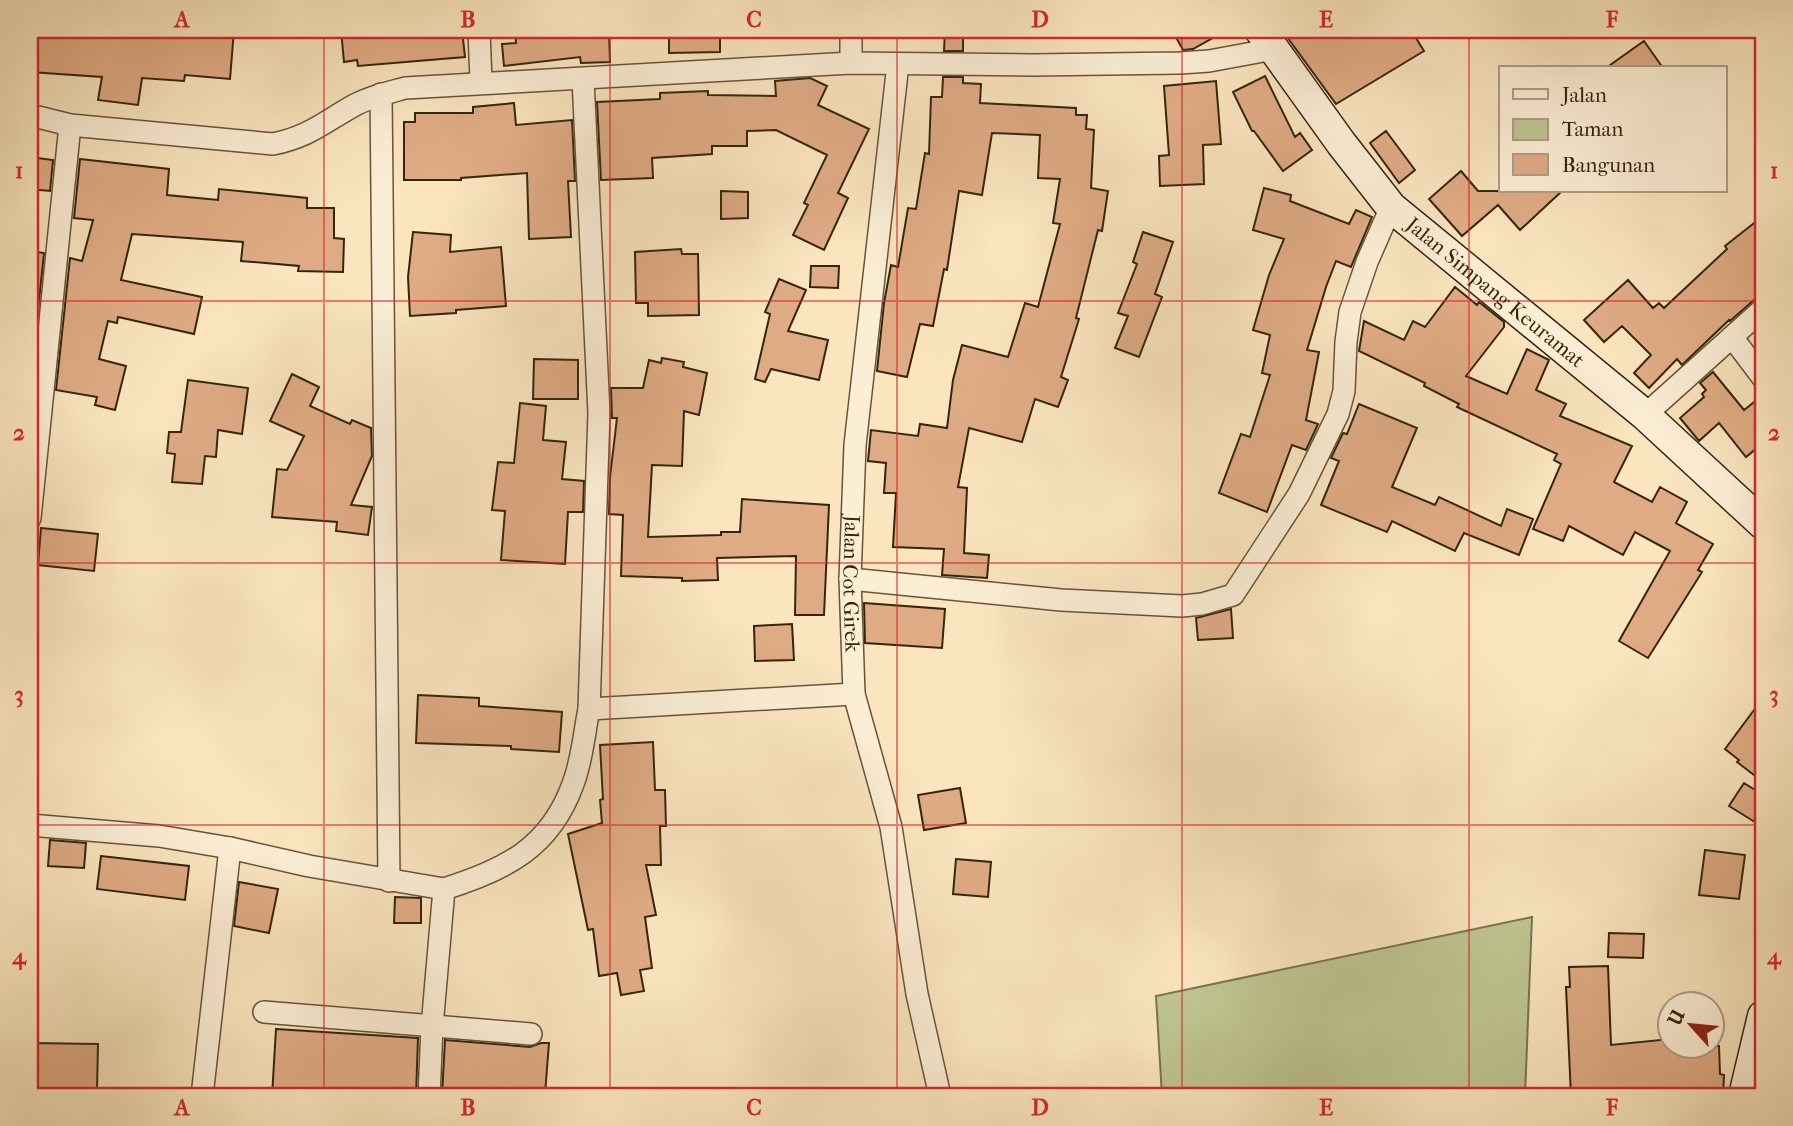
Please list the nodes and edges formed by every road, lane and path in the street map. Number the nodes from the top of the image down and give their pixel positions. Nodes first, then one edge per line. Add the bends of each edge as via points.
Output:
1 (480, 30) edge
2 (851, 30) edge
3 (1267, 39) edge
4 (851, 62) junction
5 (898, 64) junction
6 (583, 79) junction
7 (481, 82) junction
8 (382, 94) junction
9 (30, 115) edge
10 (70, 125) junction
11 (1391, 207) junction
12 (1763, 309) edge
13 (1732, 337) junction
14 (1763, 378) edge
15 (1645, 415) junction
16 (30, 518) edge
17 (1763, 524) edge
18 (850, 579) junction
19 (854, 694) junction
20 (589, 709) junction
21 (30, 825) edge
22 (230, 848) junction
23 (389, 881) junction
24 (444, 889) junction
25 (264, 1012) dead end
26 (1763, 1016) edge
27 (432, 1027) junction
28 (531, 1034) dead end
29 (202, 1096) edge
30 (429, 1096) edge
31 (940, 1096) edge
32 (1744, 1096) edge

1 - 7 street
2 - 4 street
3 - 5 street via 1209,61 1180,63
3 - 11 main road, Jalan Simpang Keuramat
4 - 5 street
4 - 6 street
5 - 18 street, Jalan Cot Girek via 855,445
6 - 7 street
6 - 20 street via 599,412
7 - 8 street
8 - 10 street via 296,139 274,144
8 - 23 street
9 - 10 street
10 - 16 street
11 - 15 main road, Jalan Simpang Keuramat
11 - 18 street via 1350,312 1338,414 1299,494 1233,596 1182,606 1061,600
12 - 13 street
13 - 14 street
13 - 15 street
15 - 17 main road, Jalan Simpang Keuramat
18 - 19 street, Jalan Cot Girek
19 - 20 street
19 - 31 street, Jalan Cot Girek via 891,827 917,994
20 - 24 street via 574,783 558,818 539,843 483,877
21 - 22 street via 137,833
22 - 23 street
22 - 29 street
23 - 24 street
24 - 27 street
25 - 27 street
26 - 32 main road
27 - 28 street
27 - 30 street

